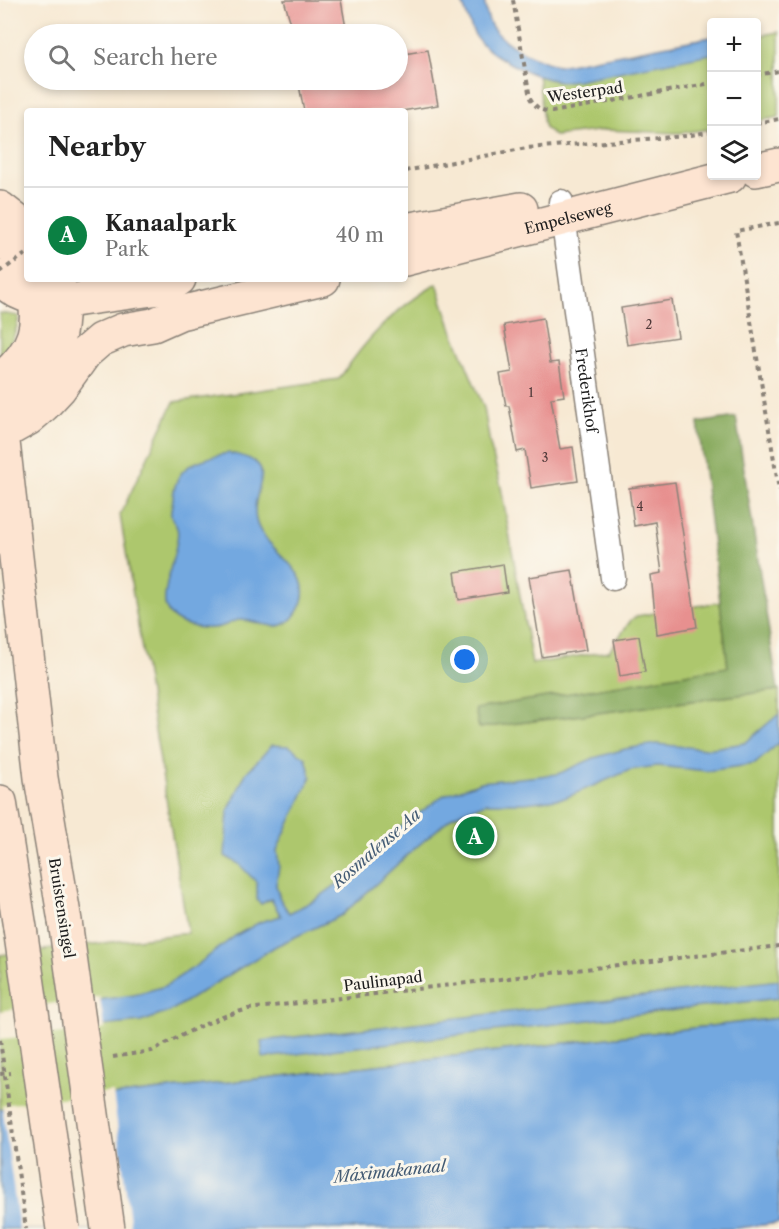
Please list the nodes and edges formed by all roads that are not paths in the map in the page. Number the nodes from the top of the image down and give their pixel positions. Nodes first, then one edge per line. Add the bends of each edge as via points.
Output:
1 (779, 165) edge
2 (761, 169) edge
3 (707, 180) edge
4 (710, 180) edge
5 (562, 210) junction
6 (8, 221) edge
7 (408, 230) edge
8 (408, 258) edge
9 (24, 261) edge
10 (0, 277) edge
11 (63, 282) edge
12 (174, 282) edge
13 (310, 282) edge
14 (45, 284) edge
15 (68, 350) junction
16 (7, 412) edge
17 (0, 539) edge
18 (613, 578) dead end
19 (19, 586) junction
20 (0, 802) edge
21 (63, 1229) edge
22 (108, 1229) edge

1 - 2 main road
3 - 5 main road, Empelseweg
4 - 5 main road, Empelseweg
5 - 7 main road, Empelseweg
5 - 8 main road, Empelseweg
5 - 18 street, Frederikhof
6 - 9 main road via 18,254
10 - 14 main road via 22,295
11 - 14 main road
12 - 14 main road via 167,287 74,300
13 - 15 main road via 180,313
14 - 15 main road via 62,313
14 - 16 main road via 37,306 33,338 25,357 13,370
15 - 16 main road via 59,389
16 - 19 main road, Bruistensingel
17 - 19 main road, Bruistensingel via 4,567
19 - 22 main road, Bruistensingel, bridge via 40,778 65,921
20 - 21 main road, bridge

